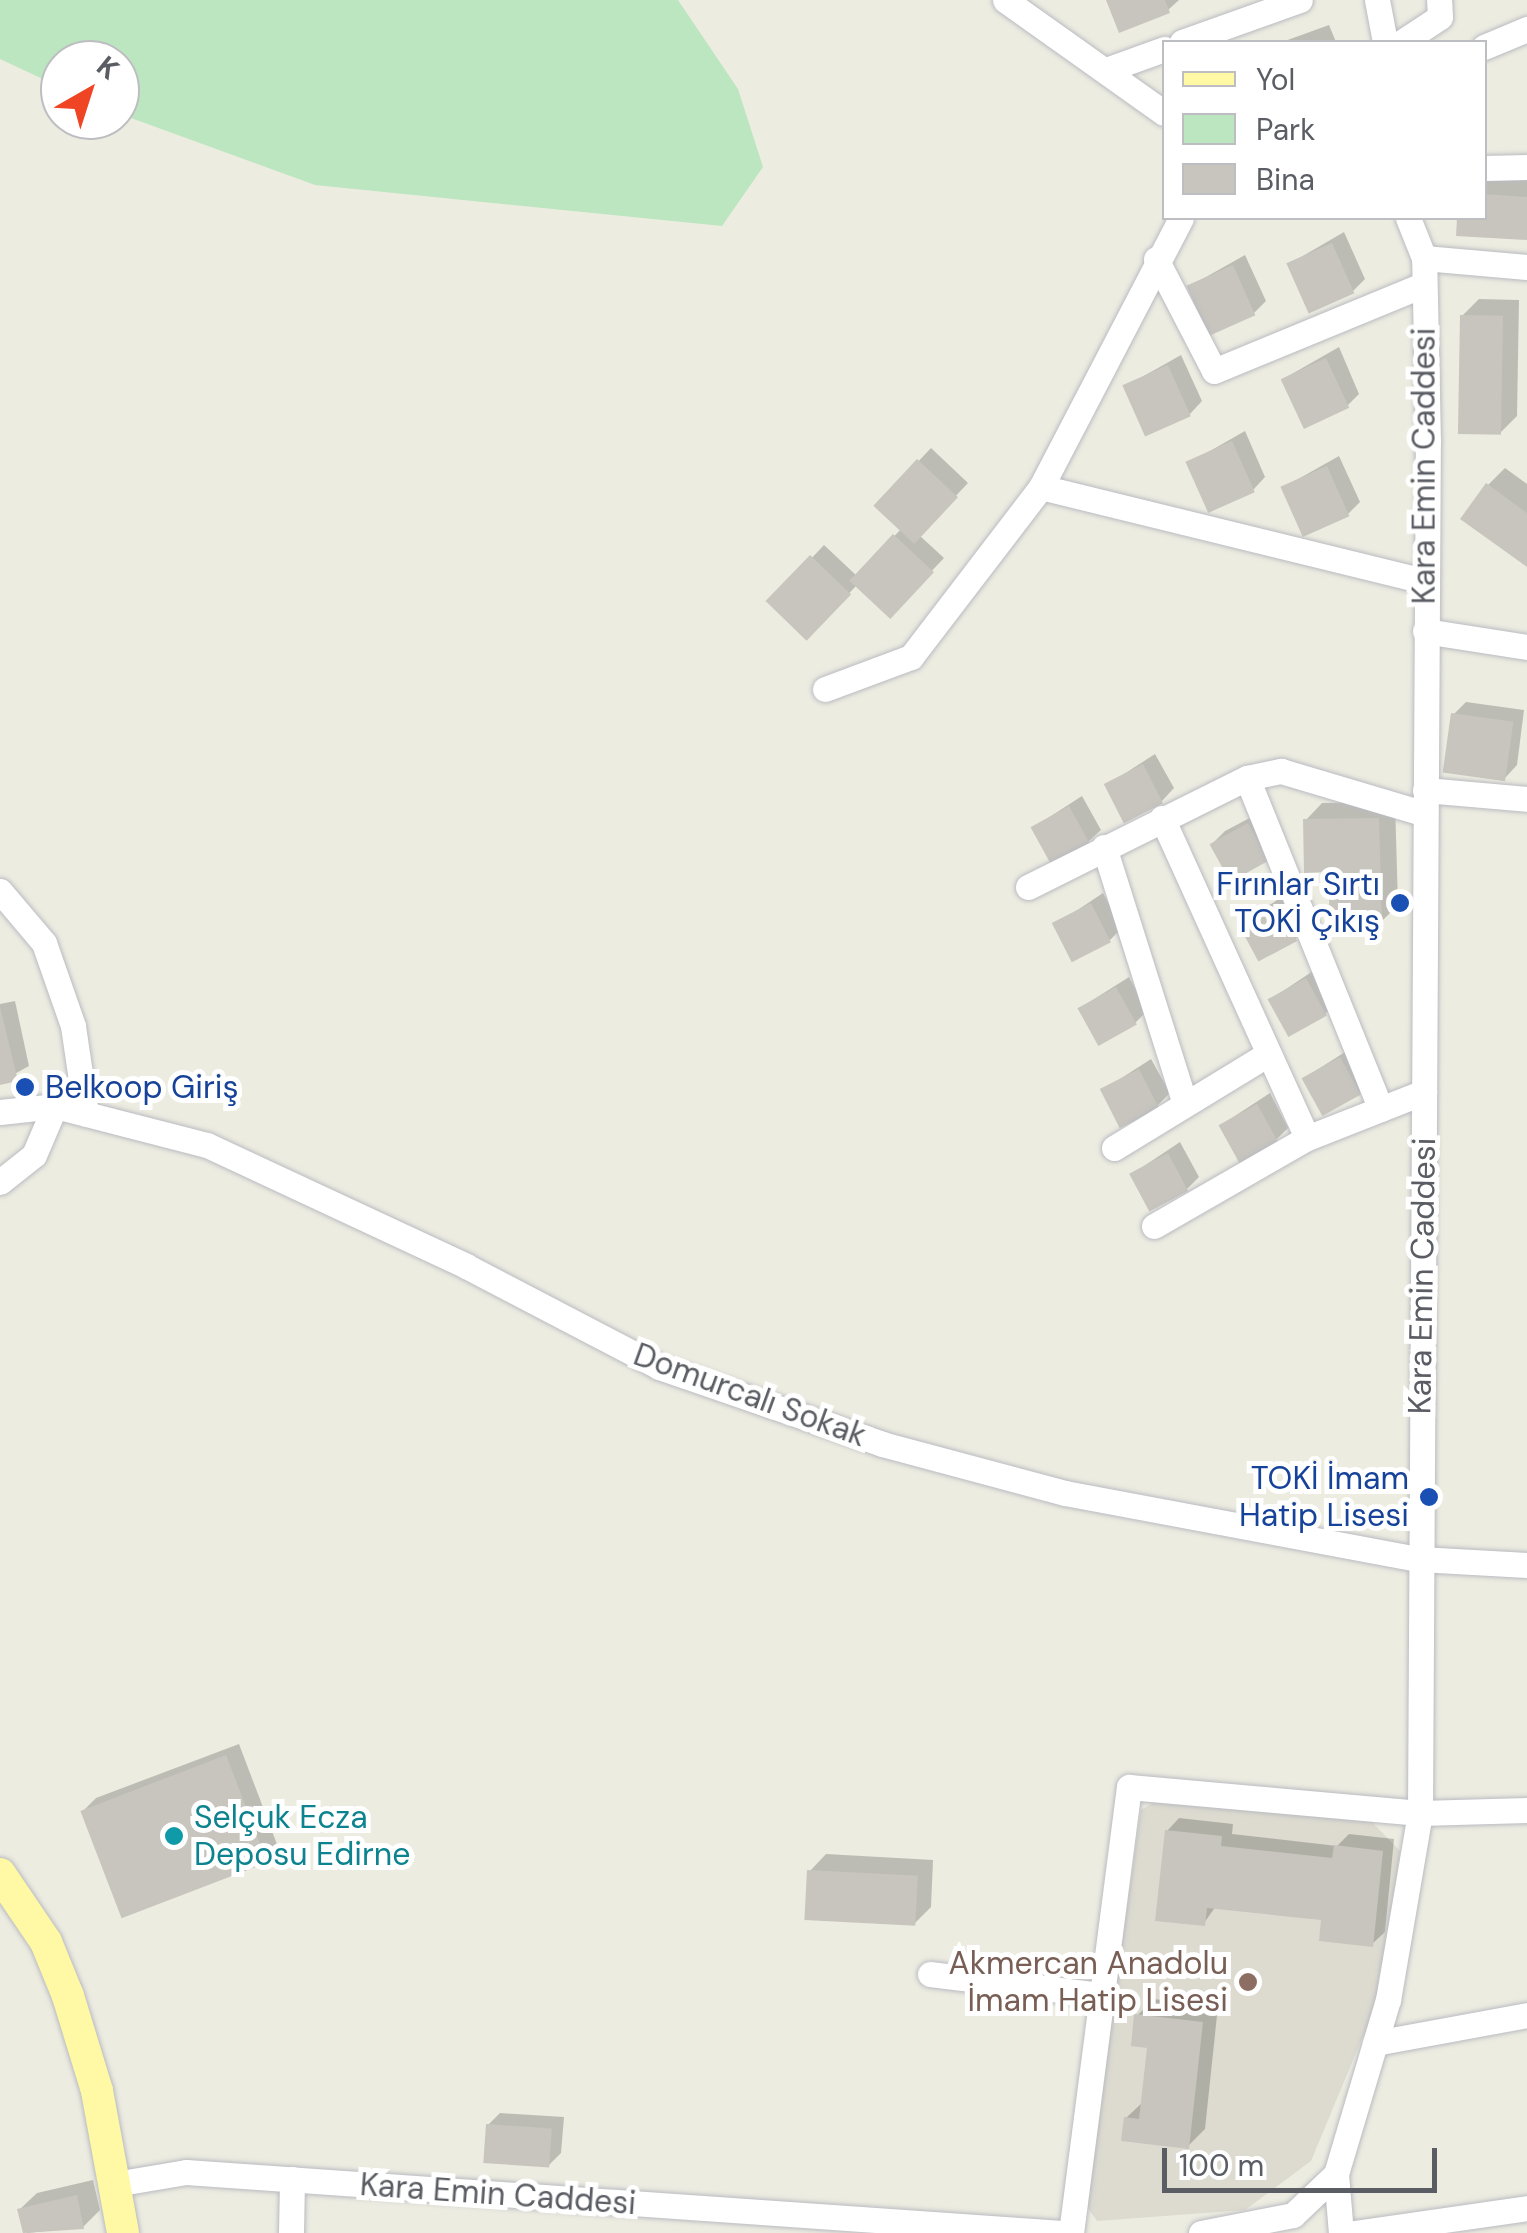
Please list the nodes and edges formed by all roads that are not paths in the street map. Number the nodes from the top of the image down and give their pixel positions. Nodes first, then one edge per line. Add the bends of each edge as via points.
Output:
1 (1005, 0) edge
2 (1300, 0) edge
3 (1377, 0) edge
4 (1439, 0) edge
5 (1527, 29) edge
6 (1188, 40) edge
7 (1385, 40) edge
8 (1405, 40) edge
9 (1487, 46) edge
10 (1162, 50) edge
11 (1106, 70) junction
12 (1162, 112) edge
13 (1527, 167) edge
14 (1487, 168) edge
15 (1180, 220) edge
16 (1409, 220) edge
17 (1424, 258) junction
18 (1156, 260) junction
19 (1527, 267) edge
20 (1423, 285) junction
21 (1041, 487) junction
22 (1424, 581) junction
23 (1425, 632) junction
24 (1527, 647) edge
25 (825, 689) dead end
26 (1247, 778) junction
27 (1527, 799) edge
28 (1425, 802) junction
29 (1162, 818) junction
30 (1104, 847) junction
31 (1028, 886) dead end
32 (0, 891) edge
33 (1265, 1056) junction
34 (1424, 1092) junction
35 (1184, 1104) junction
36 (54, 1106) junction
37 (1381, 1109) junction
38 (0, 1112) edge
39 (86, 1114) junction
40 (1308, 1138) junction
41 (1114, 1148) dead end
42 (0, 1182) edge
43 (1154, 1226) dead end
44 (1420, 1559) junction
45 (1527, 1565) edge
46 (1527, 1810) edge
47 (1420, 1813) junction
48 (0, 1874) edge
49 (930, 1974) dead end
50 (1102, 1995) junction
51 (1527, 2015) edge
52 (1375, 2043) junction
53 (1336, 2174) junction
54 (292, 2179) junction
55 (115, 2184) junction
56 (1527, 2208) edge
57 (910, 2228) edge
58 (123, 2233) edge
59 (291, 2233) edge
60 (1062, 2233) edge
61 (1071, 2233) edge
62 (1200, 2233) edge
63 (1341, 2233) edge
64 (1354, 2233) edge

1 - 11 street
2 - 6 street
3 - 7 street
4 - 8 street via 1440,17
5 - 9 street
10 - 11 street
11 - 12 street
13 - 14 street
15 - 18 street
16 - 17 street, Kara Emin Caddesi
17 - 19 street
17 - 20 street, Kara Emin Caddesi
18 - 20 street via 1214,371
18 - 21 street
20 - 22 street, Kara Emin Caddesi
21 - 22 street
21 - 25 street via 912,657
22 - 23 street, Kara Emin Caddesi
23 - 24 street
23 - 28 street, Kara Emin Caddesi
26 - 28 street via 1280,771
26 - 29 street
26 - 37 street
27 - 28 street
28 - 34 street, Kara Emin Caddesi
29 - 30 street
29 - 33 street
30 - 31 street
30 - 35 street
32 - 39 street via 44,943 73,1026
33 - 35 street
33 - 40 street
34 - 37 street
34 - 44 street, Kara Emin Caddesi
35 - 41 street
36 - 38 street, Domurcalı Sokak
36 - 39 street, Domurcalı Sokak
36 - 42 street via 34,1154
37 - 40 street
39 - 44 street, Domurcalı Sokak via 207,1145 466,1266 659,1367 864,1437 1065,1494
40 - 43 street
44 - 45 street, Domurcalı Sokak
44 - 47 street, Kara Emin Caddesi
46 - 47 street
47 - 50 street via 1129,1787
47 - 52 street, Kara Emin Caddesi
48 - 55 main road via 46,1942 68,1996 98,2091
49 - 50 street
50 - 61 street
51 - 52 street
52 - 53 street, Kara Emin Caddesi
53 - 62 street, Kara Emin Caddesi via 1293,2215
53 - 63 street
54 - 55 street, Kara Emin Caddesi via 186,2172
54 - 57 street, Kara Emin Caddesi
54 - 59 street
55 - 58 main road
56 - 64 street
57 - 60 street, Kara Emin Caddesi

